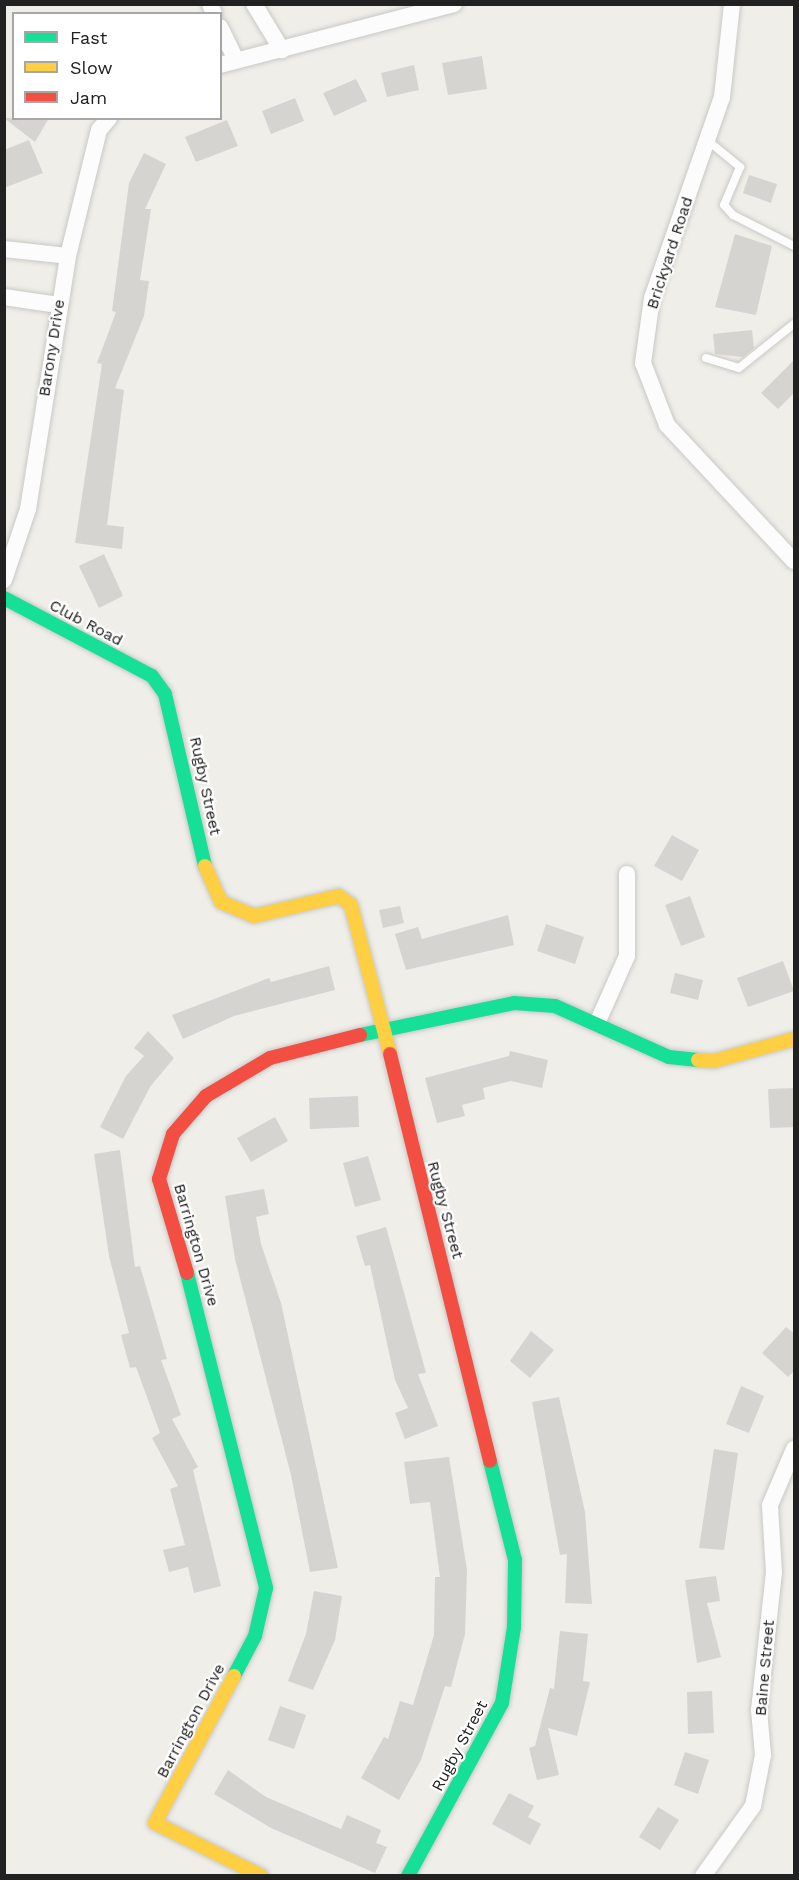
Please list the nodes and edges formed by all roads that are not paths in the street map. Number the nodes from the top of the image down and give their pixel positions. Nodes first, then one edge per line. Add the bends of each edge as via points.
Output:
1 (254, 4) edge
2 (454, 4) edge
3 (732, 4) edge
4 (222, 36) edge
5 (282, 50) junction
6 (228, 62) edge
7 (107, 120) edge
8 (707, 140) junction
9 (795, 246) edge
10 (4, 249) edge
11 (68, 256) junction
12 (4, 297) edge
13 (58, 305) junction
14 (795, 324) edge
15 (706, 358) dead end
16 (795, 561) edge
17 (4, 580) edge
18 (4, 598) edge
19 (152, 676) joint
20 (627, 874) dead end
21 (598, 1021) junction
22 (381, 1030) junction
23 (795, 1039) edge
24 (795, 1449) edge
25 (262, 1875) edge
26 (408, 1875) edge
27 (703, 1875) edge

1 - 5 street
2 - 5 street
3 - 8 street, Brickyard Road via 722,97
4 - 6 street
5 - 6 street
7 - 11 street, Barony Drive via 99,130
8 - 9 lane via 740,167 724,205 734,215
8 - 16 street, Brickyard Road via 652,298 644,363 667,425
10 - 11 street
11 - 13 street, Barony Drive
12 - 13 street
13 - 17 street, Barony Drive via 28,509
14 - 15 lane via 739,368
18 - 19 street, Club Road
19 - 22 street, Rugby Street via 165,694 208,880 221,902 254,916 339,896 351,905
20 - 21 street via 627,956
21 - 22 street, Barrington Drive via 555,1006 514,1003
21 - 23 street, Barrington Drive via 669,1057 714,1061
22 - 25 street, Barrington Drive via 270,1058 206,1096 173,1134 159,1179 206,1339 266,1587 255,1636 155,1823
22 - 26 street, Rugby Street via 515,1560 514,1627 502,1703
24 - 27 street, Baine Street via 770,1505 774,1573 759,1710 763,1755 753,1806

